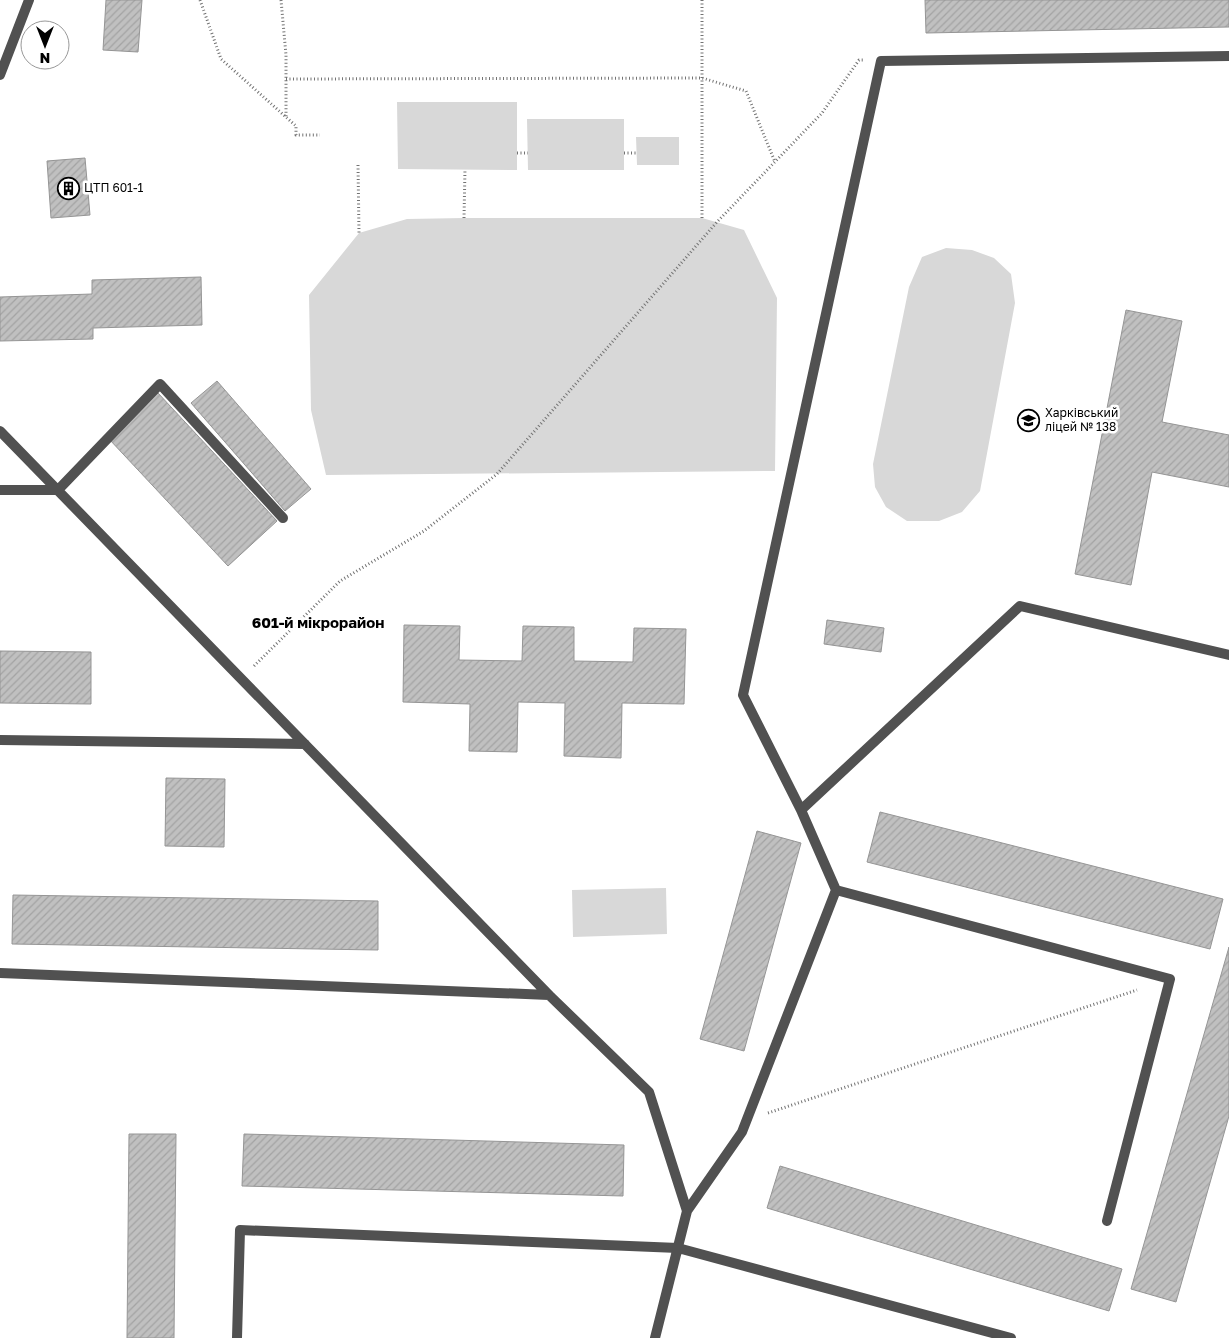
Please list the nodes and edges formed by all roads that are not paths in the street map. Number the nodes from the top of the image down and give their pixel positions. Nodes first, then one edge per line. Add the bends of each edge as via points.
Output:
1 (29, 0) edge
2 (1229, 56) edge
3 (0, 75) edge
4 (0, 431) edge
5 (0, 490) edge
6 (58, 490) junction
7 (283, 518) dead end
8 (1229, 655) edge
9 (0, 740) edge
10 (305, 744) junction
11 (801, 810) junction
12 (836, 890) junction
13 (0, 973) edge
14 (549, 995) junction
15 (687, 1211) junction
16 (1107, 1221) dead end
17 (678, 1248) junction
18 (237, 1338) edge
19 (655, 1338) edge
20 (1011, 1338) edge

1 - 3 lane
2 - 11 lane via 881,61 743,695
4 - 6 lane
5 - 6 lane
6 - 7 lane via 160,384
6 - 10 lane
8 - 11 lane via 1020,606
9 - 10 lane
10 - 14 lane
11 - 12 lane
12 - 15 lane via 742,1132
12 - 16 lane via 1170,979
13 - 14 lane
14 - 15 lane via 649,1092
15 - 17 lane
17 - 18 lane via 240,1230
17 - 19 lane
17 - 20 lane

